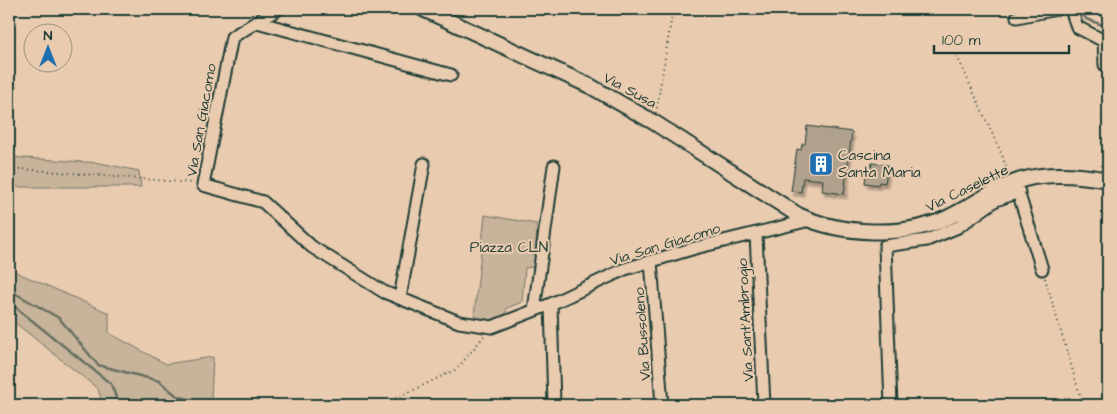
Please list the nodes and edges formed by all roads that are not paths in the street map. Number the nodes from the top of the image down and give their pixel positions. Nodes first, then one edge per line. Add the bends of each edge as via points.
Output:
1 (278, 9) edge
2 (423, 9) edge
3 (1057, 9) edge
4 (1071, 9) edge
5 (1017, 17) dead end
6 (257, 22) junction
7 (1108, 65) edge
8 (451, 75) dead end
9 (424, 164) dead end
10 (554, 166) dead end
11 (1108, 180) edge
12 (1017, 187) junction
13 (810, 220) junction
14 (756, 234) junction
15 (651, 261) junction
16 (1042, 270) road end
17 (400, 298) junction
18 (551, 304) junction
19 (534, 310) junction
20 (554, 405) edge
21 (662, 405) edge
22 (764, 405) edge
23 (891, 405) edge

1 - 6 street, Via San Giacomo
2 - 13 main road, Via Susa via 559,70 655,123
3 - 5 street
4 - 7 street via 1077,27 1104,42 1105,65
6 - 8 street
6 - 17 street, Via San Giacomo via 232,37 203,185 263,202 312,247 384,292
9 - 17 street
10 - 19 street
11 - 12 main road, Via Caselette via 1064,174 1040,176
12 - 13 main road, Via Caselette via 947,218 912,229 854,229
12 - 16 street
12 - 23 street via 958,227 927,240 885,246
13 - 14 street, Via San Giacomo
14 - 15 street, Via San Giacomo
14 - 22 street, Via Sant'Ambrogio
15 - 18 street, Via San Giacomo
15 - 21 street, Via Bussoleno
17 - 19 street, Via San Giacomo via 459,322 492,327
18 - 19 street, Via San Giacomo
18 - 20 street

